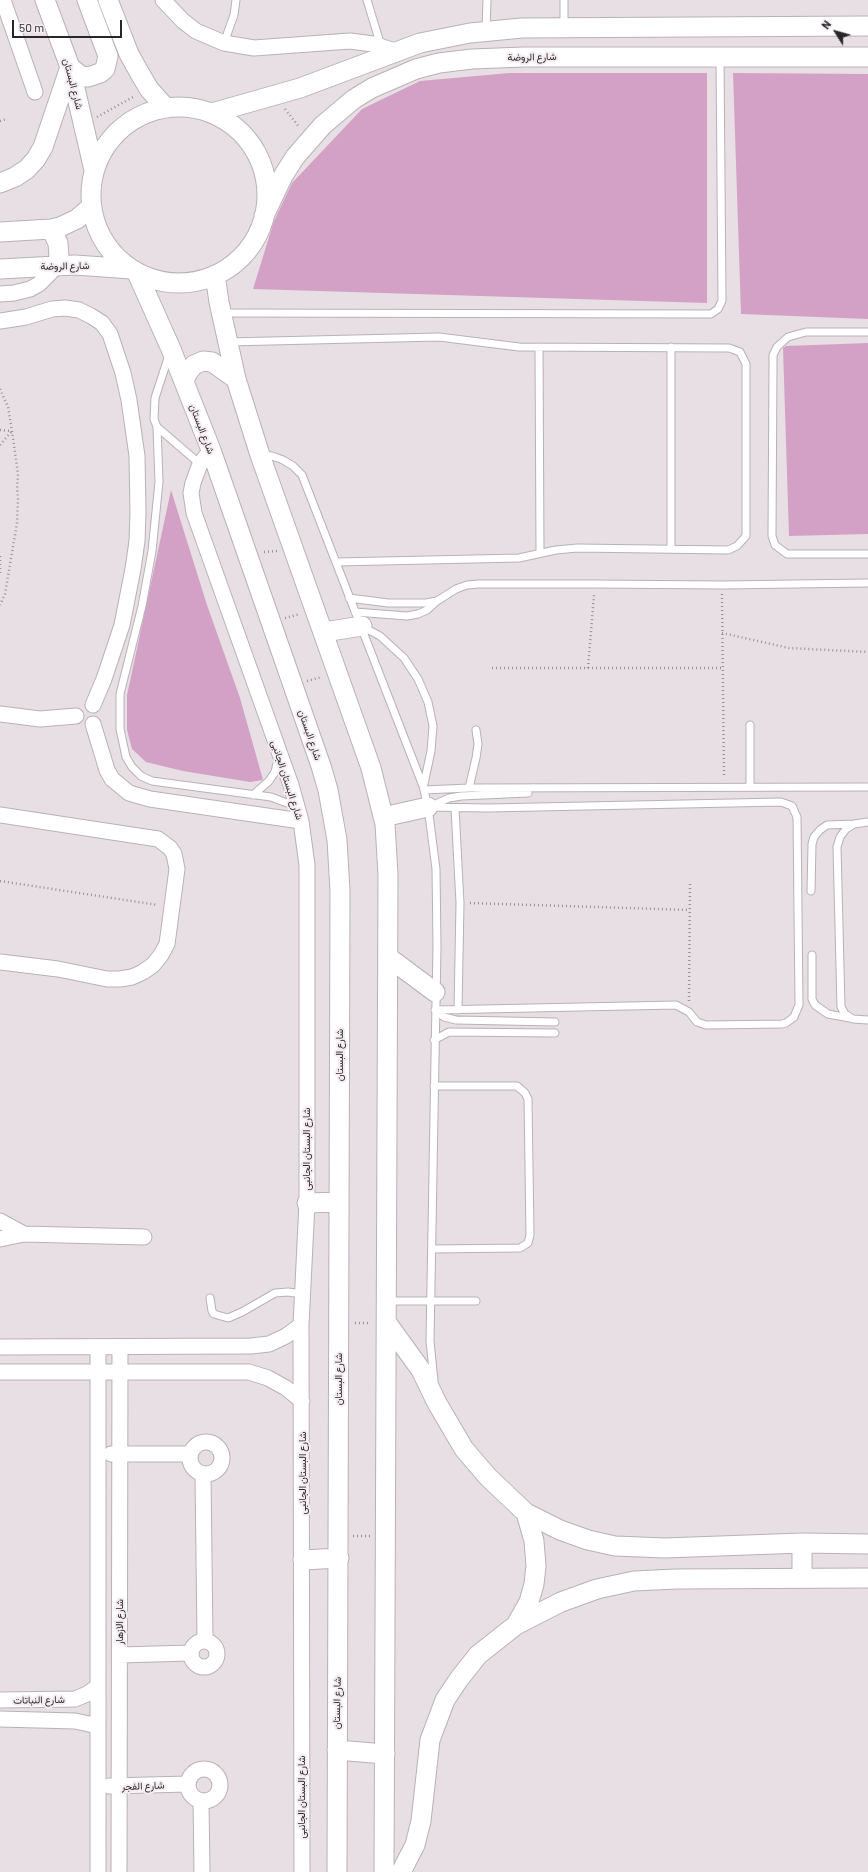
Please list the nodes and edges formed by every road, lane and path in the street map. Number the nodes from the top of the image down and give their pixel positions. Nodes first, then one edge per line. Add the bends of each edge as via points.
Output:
1 (3, 0) edge
2 (45, 0) edge
3 (87, 0) edge
4 (108, 0) edge
5 (163, 0) edge
6 (236, 0) edge
7 (367, 0) edge
8 (487, 0) edge
9 (564, 0) edge
10 (868, 26) edge
11 (564, 28) junction
12 (486, 31) junction
13 (224, 44) junction
14 (388, 49) junction
15 (720, 57) junction
16 (868, 57) edge
17 (70, 67) junction
18 (149, 89) junction
19 (35, 92) dead end
20 (275, 96) junction
21 (166, 108) junction
22 (212, 113) junction
23 (7, 119) dead end
24 (0, 121) edge
25 (83, 124) junction
26 (309, 140) junction
27 (94, 170) junction
28 (0, 183) edge
29 (91, 207) junction
30 (264, 216) junction
31 (51, 229) junction
32 (0, 232) edge
33 (57, 266) junction
34 (0, 269) edge
35 (134, 271) junction
36 (215, 275) junction
37 (0, 294) edge
38 (221, 313) junction
39 (0, 321) edge
40 (868, 332) edge
41 (227, 342) junction
42 (539, 347) junction
43 (671, 347) junction
44 (171, 349) junction
45 (236, 379) junction
46 (184, 381) junction
47 (0, 389) edge
48 (158, 427) junction
49 (0, 430) edge
50 (12, 431) junction
51 (0, 445) edge
52 (260, 455) junction
53 (205, 457) junction
54 (294, 549) junction
55 (671, 549) junction
56 (540, 552) junction
57 (247, 554) junction
58 (868, 554) edge
59 (0, 556) edge
60 (337, 562) junction
61 (0, 574) edge
62 (868, 583) edge
63 (595, 584) junction
64 (722, 585) junction
65 (349, 598) junction
66 (437, 601) junction
67 (0, 605) edge
68 (316, 610) junction
69 (359, 619) junction
70 (271, 622) junction
71 (324, 632) junction
72 (722, 633) junction
73 (868, 652) edge
74 (492, 668) dead end
75 (588, 668) junction
76 (723, 668) junction
77 (337, 671) junction
78 (294, 686) junction
79 (93, 705) junction
80 (0, 714) edge
81 (76, 716) junction
82 (93, 724) junction
83 (750, 726) dead end
84 (476, 730) dead end
85 (279, 752) junction
86 (750, 786) junction
87 (724, 787) junction
88 (868, 787) edge
89 (469, 788) junction
90 (528, 793) dead end
91 (425, 794) junction
92 (253, 795) junction
93 (455, 808) junction
94 (299, 814) junction
95 (0, 815) edge
96 (383, 817) junction
97 (868, 822) edge
98 (854, 824) junction
99 (0, 881) edge
100 (690, 882) dead end
101 (811, 891) dead end
102 (493, 904) dead end
103 (172, 907) junction
104 (690, 910) junction
105 (812, 955) dead end
106 (388, 957) junction
107 (0, 962) edge
108 (435, 1001) junction
109 (458, 1010) junction
110 (689, 1012) junction
111 (853, 1019) junction
112 (868, 1021) edge
113 (555, 1022) dead end
114 (555, 1033) dead end
115 (434, 1040) junction
116 (434, 1086) junction
117 (339, 1202) junction
118 (307, 1203) junction
119 (0, 1221) edge
120 (24, 1234) junction
121 (144, 1237) dead end
122 (0, 1239) edge
123 (432, 1249) junction
124 (302, 1294) junction
125 (210, 1298) dead end
126 (387, 1301) junction
127 (431, 1301) junction
128 (476, 1301) dead end
129 (387, 1323) junction
130 (339, 1324) junction
131 (301, 1325) junction
132 (3, 1344) edge
133 (120, 1346) junction
134 (98, 1347) junction
135 (0, 1372) edge
136 (98, 1372) junction
137 (120, 1372) junction
138 (302, 1400) junction
139 (437, 1403) junction
140 (98, 1454) junction
141 (120, 1454) junction
142 (190, 1454) junction
143 (203, 1474) junction
144 (526, 1513) junction
145 (386, 1535) junction
146 (339, 1536) junction
147 (802, 1543) junction
148 (868, 1544) edge
149 (339, 1558) junction
150 (303, 1560) junction
151 (802, 1578) junction
152 (868, 1578) edge
153 (516, 1625) junction
154 (205, 1640) junction
155 (190, 1653) junction
156 (120, 1655) junction
157 (98, 1686) junction
158 (0, 1700) edge
159 (0, 1719) edge
160 (98, 1726) junction
161 (337, 1750) junction
162 (385, 1754) junction
163 (188, 1784) junction
164 (98, 1786) junction
165 (119, 1786) junction
166 (201, 1801) junction
167 (98, 1872) edge
168 (119, 1872) edge
169 (202, 1872) edge
170 (302, 1872) edge
171 (337, 1872) edge
172 (384, 1872) edge
173 (401, 1872) edge

1 - 19 street
2 - 17 street, شارع البستان
3 - 17 street via 108,62 105,68 94,76 82,76
4 - 18 street via 129,54
5 - 13 street via 196,31
6 - 13 lane via 234,15
7 - 14 lane
8 - 12 lane
9 - 11 lane
10 - 11 street
11 - 12 street
12 - 14 street
13 - 14 street via 254,48 350,41
14 - 20 street via 324,80
15 - 16 street, شارع الروضة
15 - 26 street, شارع الروضة via 524,57 440,63 416,69 372,88 338,112
15 - 38 lane via 722,301 718,309 711,314
17 - 25 street, شارع البستان
17 - 28 street via 36,159 15,178
18 - 21 street
18 - 25 path
20 - 22 street
20 - 26 path
21 - 22 street via 194,108
21 - 27 street via 138,116 116,134 99,157
22 - 30 street via 238,130 257,154 266,185
23 - 24 path
25 - 27 street, شارع البستان
26 - 30 street, شارع الروضة via 283,176
27 - 29 street
29 - 31 street via 69,224
29 - 35 street via 108,248
30 - 36 street via 259,231 246,251 229,267
31 - 32 street
31 - 33 street via 58,243
33 - 34 street, شارع الروضة
33 - 35 street, شارع الروضة via 94,266
33 - 37 street via 39,284 30,289 14,294
35 - 36 street via 163,282 176,283
35 - 44 street, شارع البستان
36 - 38 street
38 - 41 street
39 - 79 street via 52,309 78,310 102,323 110,334 123,373 137,456 137,541 122,625
40 - 58 lane via 806,332 788,337 777,347 773,355 772,536 775,545 786,554
41 - 42 lane via 439,337
41 - 45 street
42 - 43 lane
42 - 56 lane
43 - 55 lane
43 - 55 lane via 729,348 740,352 746,364 746,536 737,546 728,550
44 - 46 street, شارع البستان
44 - 48 lane via 155,398 154,418
45 - 46 street via 216,364 203,361 194,365
45 - 52 street
46 - 53 street, شارع البستان
47 - 50 path via 8,407
48 - 53 lane
48 - 92 lane via 159,482 156,523 146,586 120,694 122,746 132,767 141,776 152,781
49 - 50 path
50 - 51 path
50 - 67 path via 18,474 18,514 5,594
52 - 54 street
52 - 60 lane via 283,460 302,474
53 - 57 street, شارع البستان
53 - 85 street, شارع البستان الجانبى via 196,474 191,493 194,513
54 - 57 path
54 - 68 street
55 - 56 lane via 577,548
56 - 60 lane via 519,558
57 - 70 street, شارع البستان
59 - 61 path
60 - 65 lane
62 - 64 lane
63 - 64 lane
63 - 66 lane via 467,586 456,589
63 - 75 path
64 - 72 path
65 - 66 lane via 404,603
65 - 69 lane
66 - 69 lane via 418,614
68 - 70 path
68 - 71 street
69 - 71 street
69 - 91 lane
69 - 91 lane via 404,658 418,679 428,702 433,726
70 - 78 street, شارع البستان
71 - 77 street
72 - 73 path via 789,648
72 - 76 path
74 - 75 path
75 - 76 path
76 - 87 path
77 - 78 path
77 - 96 street via 376,786
78 - 117 street, شارع البستان via 328,790 339,859
79 - 81 street via 82,704
79 - 82 street via 98,714
80 - 81 street via 40,719
81 - 82 street via 82,724
82 - 94 street via 107,770 116,783 129,793 150,799
83 - 86 lane
84 - 89 lane via 478,744
85 - 92 lane via 275,772
85 - 94 street, شارع البستان الجانبى
86 - 87 lane
86 - 88 lane
87 - 89 lane
89 - 91 lane
90 - 91 lane via 449,798
91 - 93 lane
91 - 96 street
91 - 108 lane via 436,869
92 - 94 lane via 280,800
93 - 109 lane via 460,903
93 - 110 lane via 781,802 792,806 797,817 796,1013 782,1024 706,1025 697,1022
94 - 118 street, شارع البستان الجانبى via 305,843 308,887
95 - 103 street via 158,839 170,848 177,862
96 - 106 street via 388,859
97 - 98 lane
98 - 101 lane via 827,825 814,838
98 - 111 lane via 840,837 837,847 839,998 841,1007
99 - 103 path
100 - 104 path
102 - 104 path
103 - 107 street via 167,944 161,955 153,965 132,977 107,979 58,969
104 - 110 path
105 - 111 lane via 812,999 815,1005 828,1014
106 - 108 street
106 - 126 street
108 - 109 lane
108 - 113 lane via 444,1017 456,1020
108 - 115 lane
109 - 110 lane via 676,1004
111 - 112 lane
114 - 115 lane via 449,1032
115 - 116 lane
116 - 123 lane
116 - 123 lane via 517,1086 525,1093 528,1099 530,1235 528,1242 520,1248
117 - 118 street
117 - 130 street, شارع البستان
118 - 124 street, شارع البستان الجانبى
119 - 120 street
120 - 121 street
120 - 122 street
123 - 127 lane
124 - 125 lane via 275,1293 228,1318 214,1314
124 - 131 street, شارع البستان الجانبى
126 - 127 lane
126 - 129 street
127 - 128 lane
127 - 139 lane via 431,1357
129 - 130 path
129 - 139 street via 420,1370
129 - 145 street
130 - 146 street, شارع البستان
131 - 133 street via 275,1341 251,1346
131 - 138 street, شارع البستان الجانبى
132 - 134 street
133 - 134 street
133 - 137 street, شارع الازهار
134 - 136 street
135 - 136 street
136 - 137 street
136 - 140 street
137 - 138 street via 249,1372 268,1378
137 - 141 street, شارع الازهار
138 - 150 street, شارع البستان الجانبى
139 - 144 street via 464,1449 488,1477
140 - 141 street
140 - 157 street
141 - 142 street
141 - 156 street, شارع الازهار
142 - 143 street via 190,1463 195,1471
142 - 143 street via 201,1442 213,1444 221,1453 222,1461 218,1468 211,1473
143 - 154 street
144 - 147 street via 560,1530 615,1546 665,1548
144 - 153 street via 534,1541 536,1566 529,1602
145 - 146 path
145 - 162 street
146 - 149 street, شارع البستان
147 - 148 street
147 - 151 street
149 - 150 street
149 - 161 street, شارع البستان
150 - 170 street, شارع البستان الجانبى
151 - 152 street
151 - 153 street via 634,1581 562,1602
153 - 173 street via 478,1655 445,1700 430,1740 421,1821 415,1845
154 - 155 street via 198,1641
154 - 155 street via 217,1649 217,1657 213,1664 198,1666
155 - 156 street
156 - 165 street, شارع الازهار
157 - 158 street, شارع النباتات via 75,1699
157 - 160 street
159 - 160 street, شارع النباتات via 75,1721
160 - 164 street
161 - 162 street
161 - 171 street, شارع البستان
162 - 172 street
163 - 165 street, شارع الفجر
163 - 166 street via 194,1798
163 - 166 street via 197,1770 206,1768 214,1771 220,1778 221,1787 217,1795 210,1800
164 - 165 street, شارع الفجر
164 - 167 street
165 - 168 street, شارع الازهار
166 - 169 street

